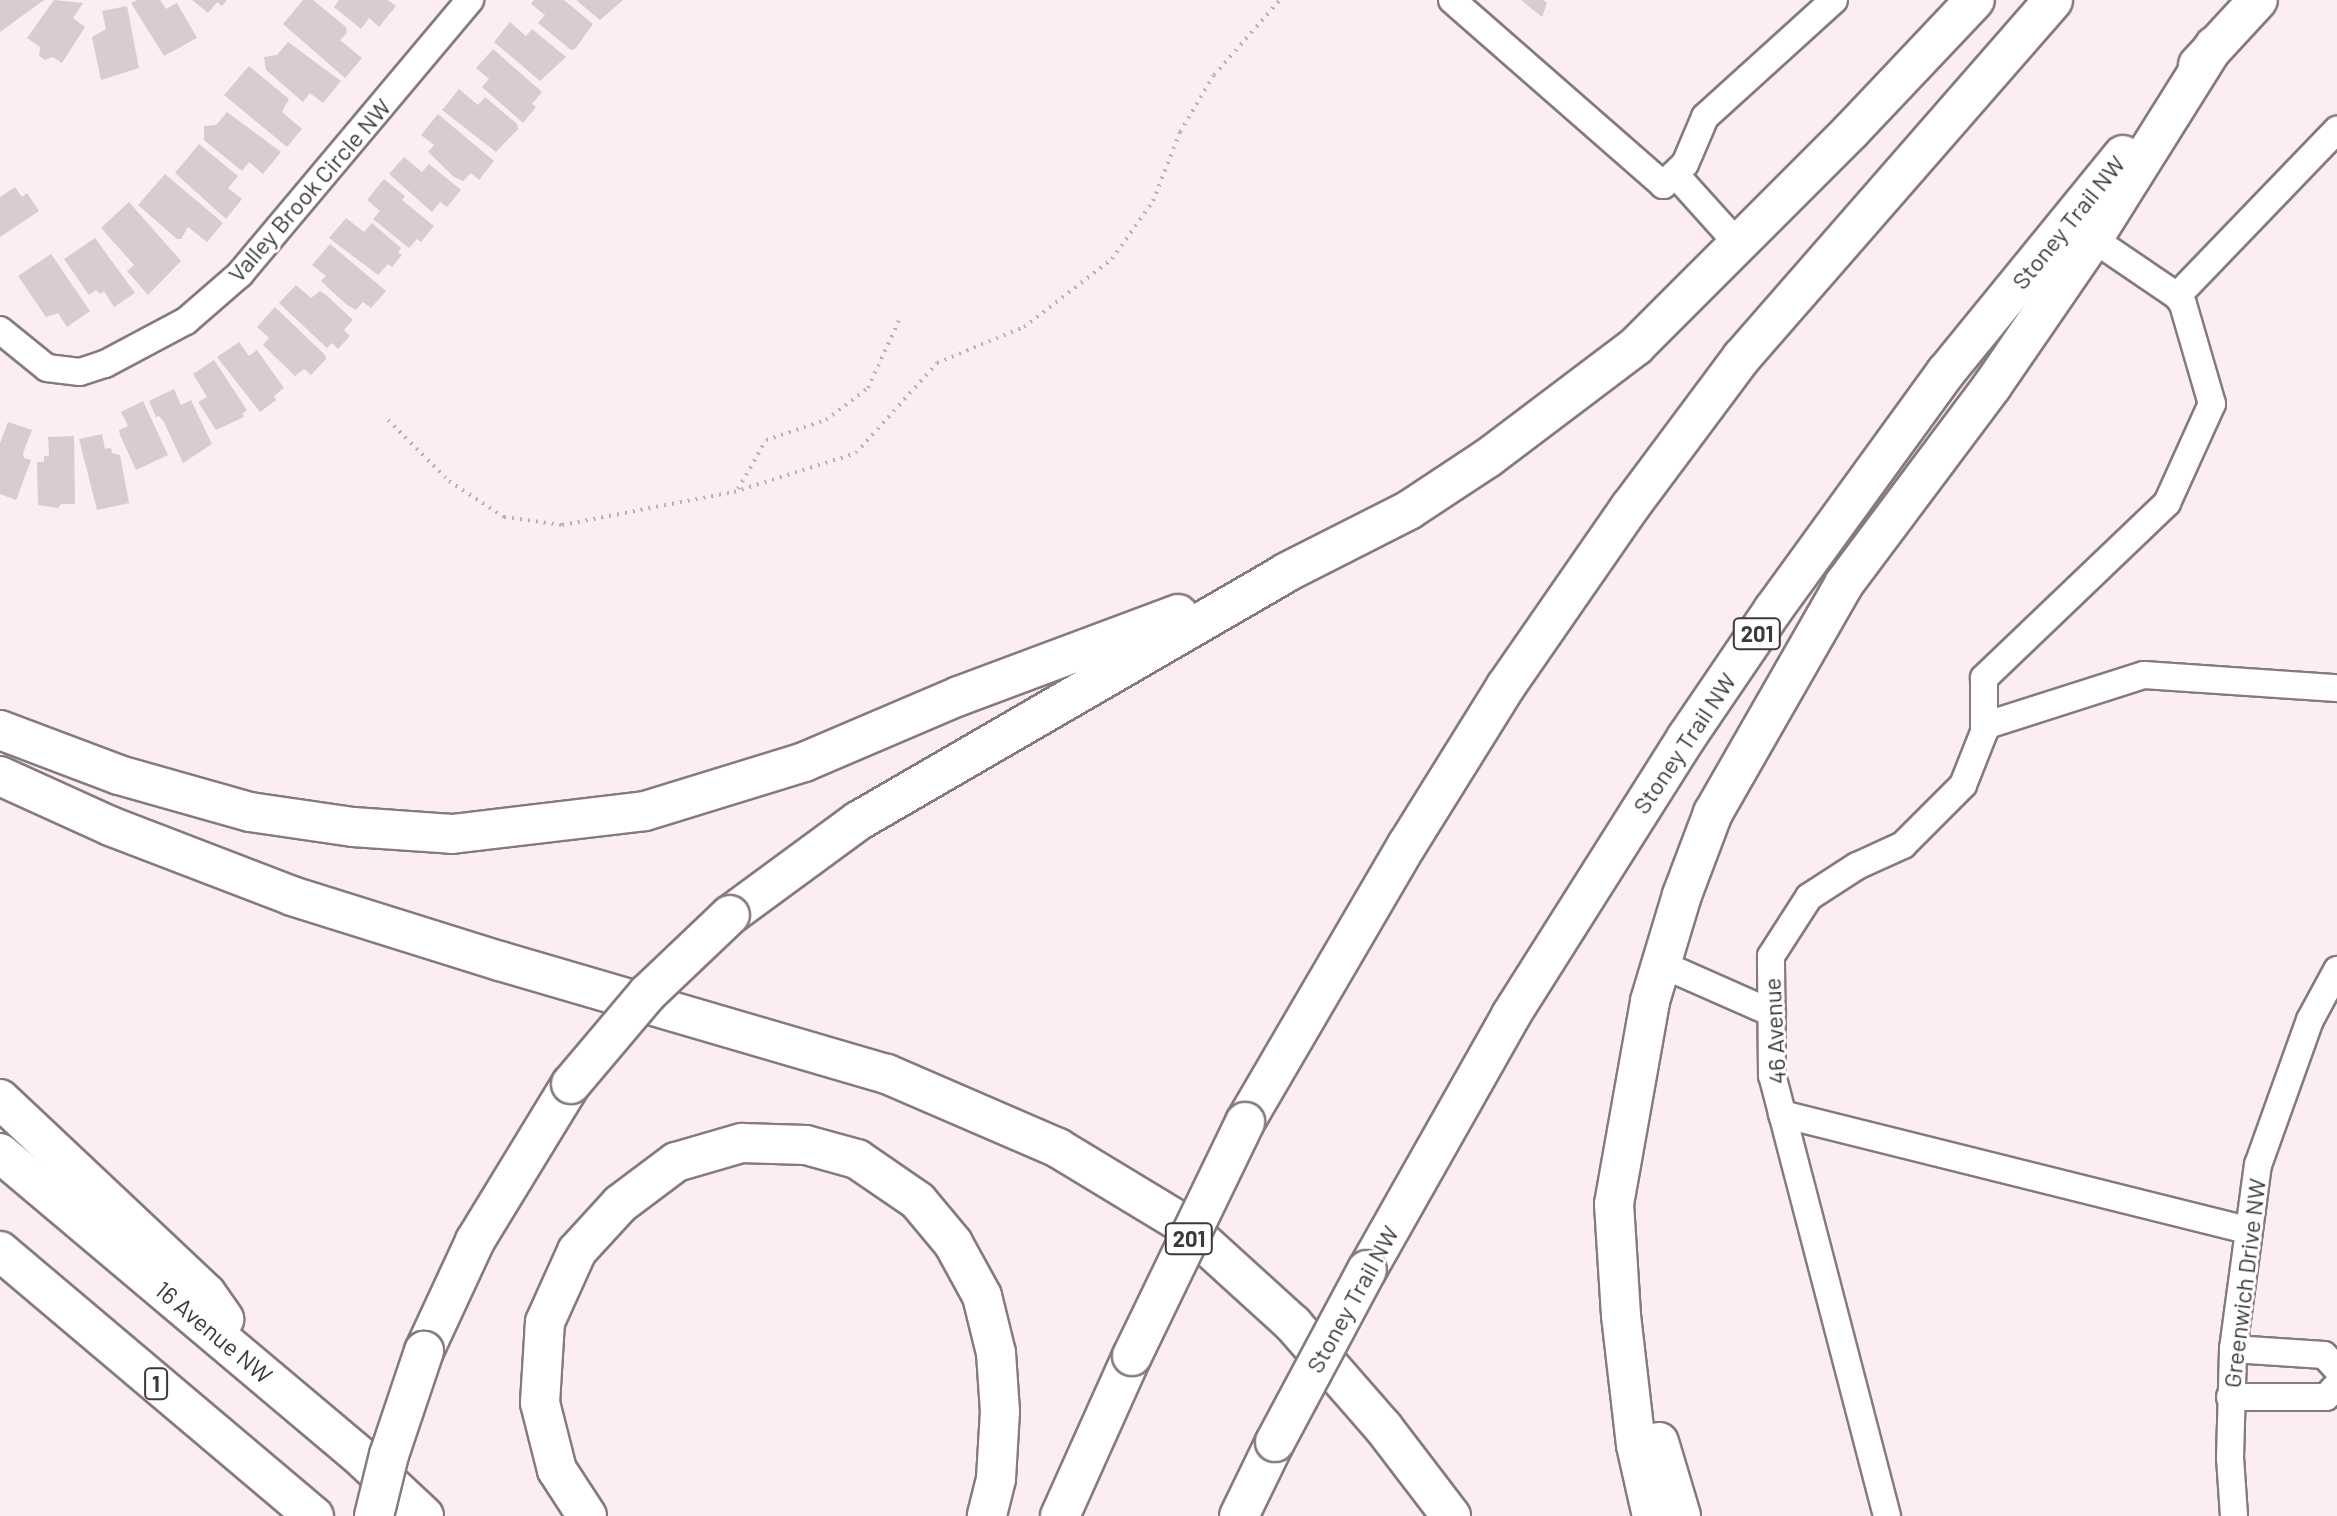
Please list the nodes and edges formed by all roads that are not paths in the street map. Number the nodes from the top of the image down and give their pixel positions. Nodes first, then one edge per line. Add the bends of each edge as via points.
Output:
1 (470, 0) edge
2 (1452, 0) edge
3 (1834, 0) edge
4 (2053, 0) edge
5 (2258, 0) edge
6 (1964, 3) edge
7 (2214, 46) junction
8 (2337, 130) edge
9 (1675, 174) junction
10 (2093, 239) junction
11 (1739, 245) junction
12 (2177, 296) junction
13 (0, 330) edge
14 (1285, 573) junction
15 (2337, 688) edge
16 (1984, 726) junction
17 (0, 730) edge
18 (0, 776) edge
19 (1661, 964) junction
20 (2337, 970) edge
21 (1772, 1013) junction
22 (0, 1099) edge
23 (1782, 1114) junction
24 (0, 1153) edge
25 (2248, 1230) junction
26 (0, 1251) edge
27 (1621, 1315) junction
28 (2233, 1349) junction
29 (2337, 1369) edge
30 (260, 1371) junction
31 (2337, 1385) edge
32 (2230, 1397) junction
33 (314, 1516) edge
34 (374, 1516) edge
35 (424, 1516) edge
36 (587, 1516) edge
37 (987, 1516) edge
38 (1060, 1516) edge
39 (1239, 1516) edge
40 (1451, 1516) edge
41 (1652, 1516) edge
42 (1681, 1516) edge
43 (1887, 1516) edge
44 (2234, 1516) edge

1 - 13 street, Valley Brook Circle NW via 240,274 186,321 80,372 47,368
2 - 9 street via 1663,185
3 - 9 street via 1705,117 1685,164
4 - 38 highway, 201, bridge via 1742,357 1630,507 1482,726 1245,1122
5 - 7 highway, Stoney Trail NW / 201
6 - 11 highway
7 - 10 highway
7 - 39 highway, Stoney Trail NW / 201, bridge via 1946,372 1773,610 1634,818 1519,1002 1367,1270
8 - 12 street
9 - 11 street
10 - 12 street
10 - 19 highway via 1992,386 1844,584 1713,813
11 - 14 highway via 1636,346 1488,458 1409,510
12 - 16 street, 46 Avenue via 2212,404 2167,503 1984,678
14 - 17 highway via 959,696 804,762 645,811 452,834 353,827 250,812 119,775
14 - 34 highway, bridge via 858,821 730,915 648,993 571,1084 475,1241 424,1351
15 - 16 street via 2144,675
16 - 21 street, 46 Avenue via 1963,785 1903,845 1809,897 1771,956
18 - 40 highway via 110,826 292,896 887,1074 1058,1148 1182,1223 1293,1324 1383,1427
19 - 21 street
19 - 27 highway via 1630,1101 1614,1204
20 - 25 street, Greenwich Drive NW via 2310,1020 2258,1165
21 - 23 street, 46 Avenue via 1772,1076
22 - 30 highway via 206,1293
23 - 25 street
23 - 43 street, 46 Avenue
24 - 30 highway, 16 Avenue NW
25 - 28 street, Greenwich Drive NW
26 - 33 highway, 1
27 - 41 highway via 1636,1445
27 - 42 highway
28 - 29 street via 2324,1355
28 - 32 street, Greenwich Drive NW
30 - 35 highway, 16 Avenue NW
31 - 32 street via 2326,1397
32 - 44 street, Greenwich Drive NW
36 - 37 highway via 557,1470 540,1403 545,1322 577,1251 620,1204 676,1162 742,1143 806,1145 857,1159 918,1201 953,1243 982,1296 996,1353 1000,1411 996,1479

